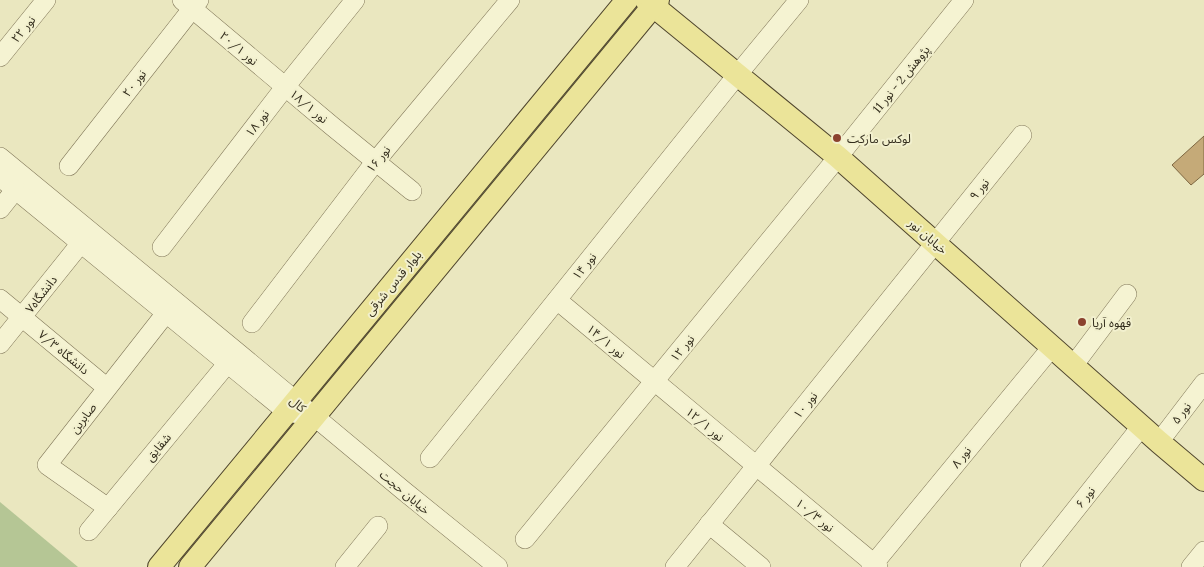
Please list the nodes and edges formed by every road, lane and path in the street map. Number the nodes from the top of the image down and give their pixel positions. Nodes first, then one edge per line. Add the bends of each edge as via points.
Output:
1 (46, 0) edge
2 (355, 0) edge
3 (510, 0) edge
4 (628, 0) edge
5 (799, 0) edge
6 (964, 0) edge
7 (652, 2) edge
8 (191, 3) edge
9 (0, 57) edge
10 (738, 74) junction
11 (285, 86) junction
12 (1022, 135) dead end
13 (838, 157) junction
14 (0, 158) edge
15 (375, 162) junction
16 (69, 166) dead end
17 (0, 178) edge
18 (15, 190) junction
19 (412, 191) dead end
20 (0, 209) edge
21 (935, 242) junction
22 (81, 244) junction
23 (162, 247) dead end
24 (1127, 294) dead end
25 (0, 299) edge
26 (557, 300) junction
27 (166, 313) junction
28 (22, 317) junction
29 (252, 322) dead end
30 (0, 344) edge
31 (1052, 347) junction
32 (228, 364) junction
33 (1073, 366) junction
34 (655, 382) junction
35 (1204, 383) edge
36 (106, 387) junction
37 (291, 407) junction
38 (313, 416) junction
39 (1141, 427) junction
40 (1159, 442) junction
41 (430, 458) dead end
42 (756, 466) junction
43 (1204, 480) edge
44 (108, 508) junction
45 (709, 524) junction
46 (378, 526) dead end
47 (89, 531) dead end
48 (525, 539) dead end
49 (1204, 551) edge
50 (874, 566) edge
51 (159, 567) edge
52 (190, 567) edge
53 (345, 567) edge
54 (498, 567) edge
55 (675, 567) edge
56 (761, 567) edge
57 (1030, 567) edge
58 (1191, 567) edge

1 - 9 street, نور ۲۲
2 - 11 street, نور ۱۸
3 - 15 street, نور ۱۶
4 - 37 main road, بلوار قدس شرقی
5 - 10 street, نور ۱۴
6 - 13 street, پژوهش 2 - نور 11
7 - 10 main road, خیابان نور
7 - 38 main road, بلوار قدس شرقی
8 - 11 street, نور ۲۰/۱
8 - 16 street, نور ۲۰
10 - 13 main road, خیابان نور
10 - 26 street, نور ۱۴
11 - 15 street, نور ۱۸/۱
11 - 23 street, نور ۱۸
12 - 21 street, نور ۹
13 - 21 main road, خیابان نور
13 - 34 street, نور ۱۲
14 - 37 street, کال via 237,352
15 - 19 street, نور ۱۸/۱
15 - 29 street, نور ۱۶
17 - 18 street, کال
18 - 20 street
18 - 22 street, کال
21 - 31 main road, خیابان نور
21 - 42 street, نور ۱۰
22 - 27 street, کال
22 - 28 street, دانشگاه۷
24 - 33 street
25 - 28 street, دانشگاه ۷/۳
26 - 34 street, نور ۱۴/۱
26 - 41 street, نور ۱۴
27 - 32 street, کال
27 - 36 street, صابرین
28 - 30 street, دانشگاه۷
28 - 36 street, دانشگاه ۷/۳
31 - 33 main road, خیابان نور
31 - 50 street, نور ۸
32 - 37 street, کال
32 - 44 street, شقایق
33 - 39 main road, خیابان نور
34 - 42 street, نور ۱۲/۱
34 - 48 street, نور ۱۲
35 - 40 street, نور ۵
36 - 44 street, صابرین via 47,465
37 - 38 street, کال
37 - 51 main road, بلوار قدس شرقی
38 - 52 main road, بلوار قدس شرقی
38 - 54 street, خیابان حجت
39 - 40 main road, خیابان نور
39 - 57 street, نور ۶
40 - 43 main road, خیابان نور
42 - 45 street, نور ۱۰
42 - 50 street, نور ۱۰/۳
44 - 47 street, شقایق
45 - 55 street, نور ۱۰
45 - 56 street
46 - 53 street
49 - 58 street

